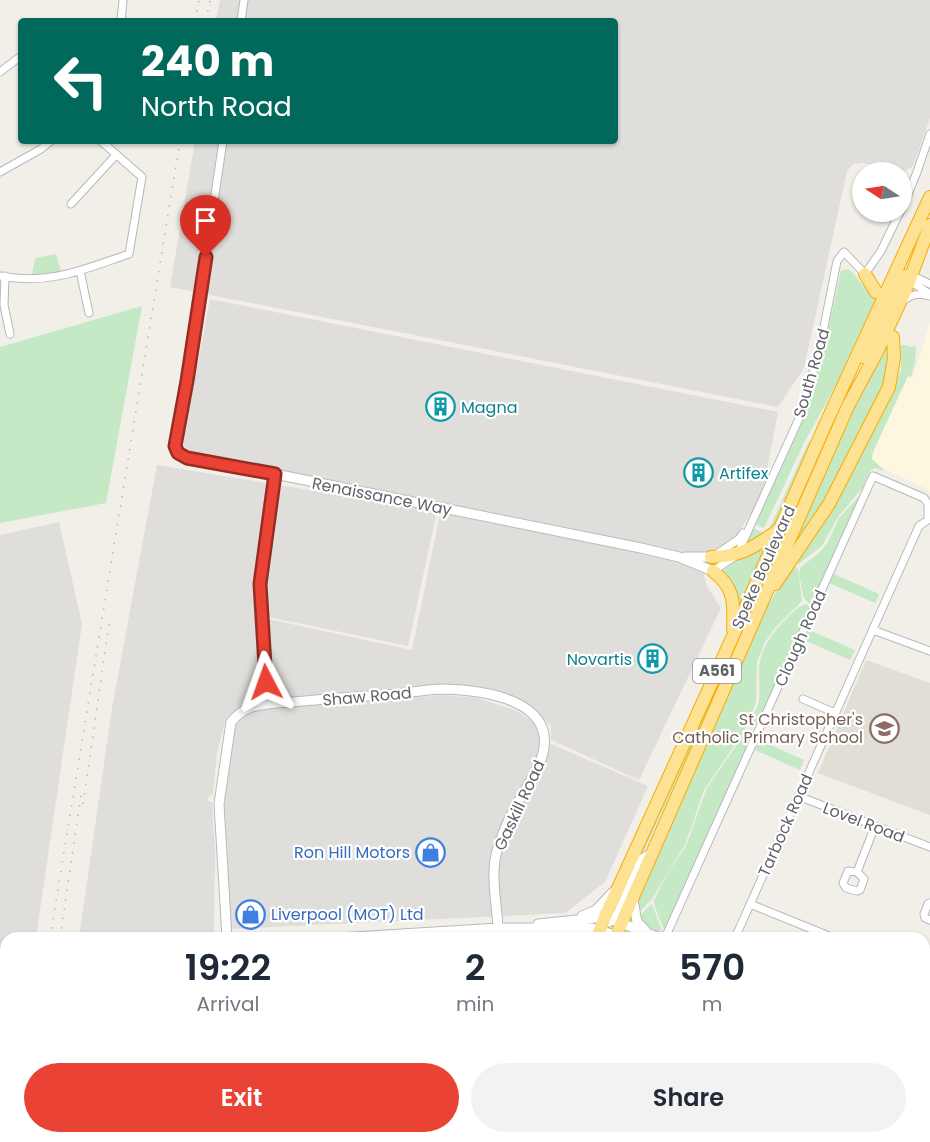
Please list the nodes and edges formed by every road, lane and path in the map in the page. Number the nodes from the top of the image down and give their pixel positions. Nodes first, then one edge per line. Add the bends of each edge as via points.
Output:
1 (123, 0) edge
2 (244, 0) edge
3 (121, 18) edge
4 (241, 18) edge
5 (18, 58) edge
6 (0, 72) edge
7 (930, 134) edge
8 (47, 144) edge
9 (104, 144) edge
10 (223, 144) edge
11 (116, 155) junction
12 (0, 172) edge
13 (912, 186) edge
14 (930, 196) edge
15 (70, 204) dead end
16 (895, 222) edge
17 (930, 225) edge
18 (901, 256) junction
19 (80, 271) junction
20 (865, 274) junction
21 (2, 276) edge
22 (908, 278) junction
23 (930, 284) edge
24 (876, 292) dead end
25 (930, 295) edge
26 (899, 304) junction
27 (88, 313) dead end
28 (10, 334) dead end
29 (893, 338) dead end
30 (846, 378) junction
31 (275, 474) junction
32 (929, 520) edge
33 (750, 523) junction
34 (780, 529) junction
35 (737, 555) junction
36 (679, 557) junction
37 (711, 557) junction
38 (713, 571) junction
39 (759, 608) junction
40 (873, 630) junction
41 (733, 636) junction
42 (930, 651) edge
43 (803, 699) dead end
44 (267, 704) junction
45 (835, 713) junction
46 (539, 719) joint
47 (798, 796) junction
48 (875, 826) junction
49 (930, 847) edge
50 (651, 854) junction
51 (857, 872) dead end
52 (621, 882) junction
53 (633, 894) junction
54 (930, 903) edge
55 (750, 904) junction
56 (930, 920) edge
57 (559, 925) junction
58 (498, 928) junction
59 (611, 930) edge
60 (227, 932) edge
61 (434, 932) edge
62 (575, 932) edge
63 (636, 932) edge
64 (648, 932) edge
65 (668, 932) edge
66 (738, 932) edge
67 (819, 932) edge

1 - 3 street
2 - 4 street
5 - 6 street
7 - 13 street
8 - 12 street
9 - 11 street
10 - 31 street via 175,446 187,458
11 - 15 street
11 - 19 street via 142,177 129,254
14 - 18 highway, Speke Boulevard / A561
16 - 20 street
17 - 22 highway, Speke Boulevard / A561
18 - 22 street
18 - 30 highway, Speke Boulevard / A561
19 - 21 street via 45,279
19 - 27 street
20 - 24 highway
20 - 33 street, South Road via 844,252 834,267 820,347 802,412
21 - 28 street
22 - 23 street
22 - 25 street
22 - 26 highway, Speke Boulevard / A561
22 - 30 highway, A561 via 899,284 864,356
25 - 26 street via 913,295
26 - 39 highway, Speke Boulevard / A561 via 848,405
29 - 39 highway via 889,387 829,504
30 - 34 highway, Speke Boulevard / A561
31 - 36 street, Renaissance Way
31 - 44 street via 260,584
32 - 40 street, Tarbock Road via 919,526
32 - 65 street, Clough Road via 924,498 873,476
33 - 35 street, South Road
33 - 37 street, South Road via 739,539
34 - 35 highway
34 - 41 highway, Speke Boulevard / A561
35 - 37 highway
35 - 38 street
36 - 37 street
36 - 38 street, Renaissance Way
38 - 41 highway via 731,591
39 - 50 highway, Speke Boulevard / A561
40 - 42 street
40 - 45 street, Tarbock Road
41 - 52 highway, Speke Boulevard / A561
43 - 45 street
44 - 46 street, Shaw Road via 443,689 500,696
44 - 60 street, Shaw Road via 248,707 231,722 219,804
45 - 47 street, Tarbock Road
46 - 58 street, Gaskill Road via 544,750 495,858
47 - 48 street, Lovel Road
47 - 55 street, Tarbock Road
48 - 49 street, Lovel Road
48 - 51 street
50 - 53 highway, Speke Boulevard / A561
50 - 59 street, A561 via 642,859
52 - 57 street via 596,910
52 - 59 highway, Speke Boulevard / A561
53 - 59 highway, Speke Boulevard / A561
53 - 64 street via 637,922
54 - 56 street via 924,914
55 - 66 street, Tarbock Road
55 - 67 street
57 - 58 street
57 - 59 street
57 - 62 street
58 - 61 street
59 - 63 street

